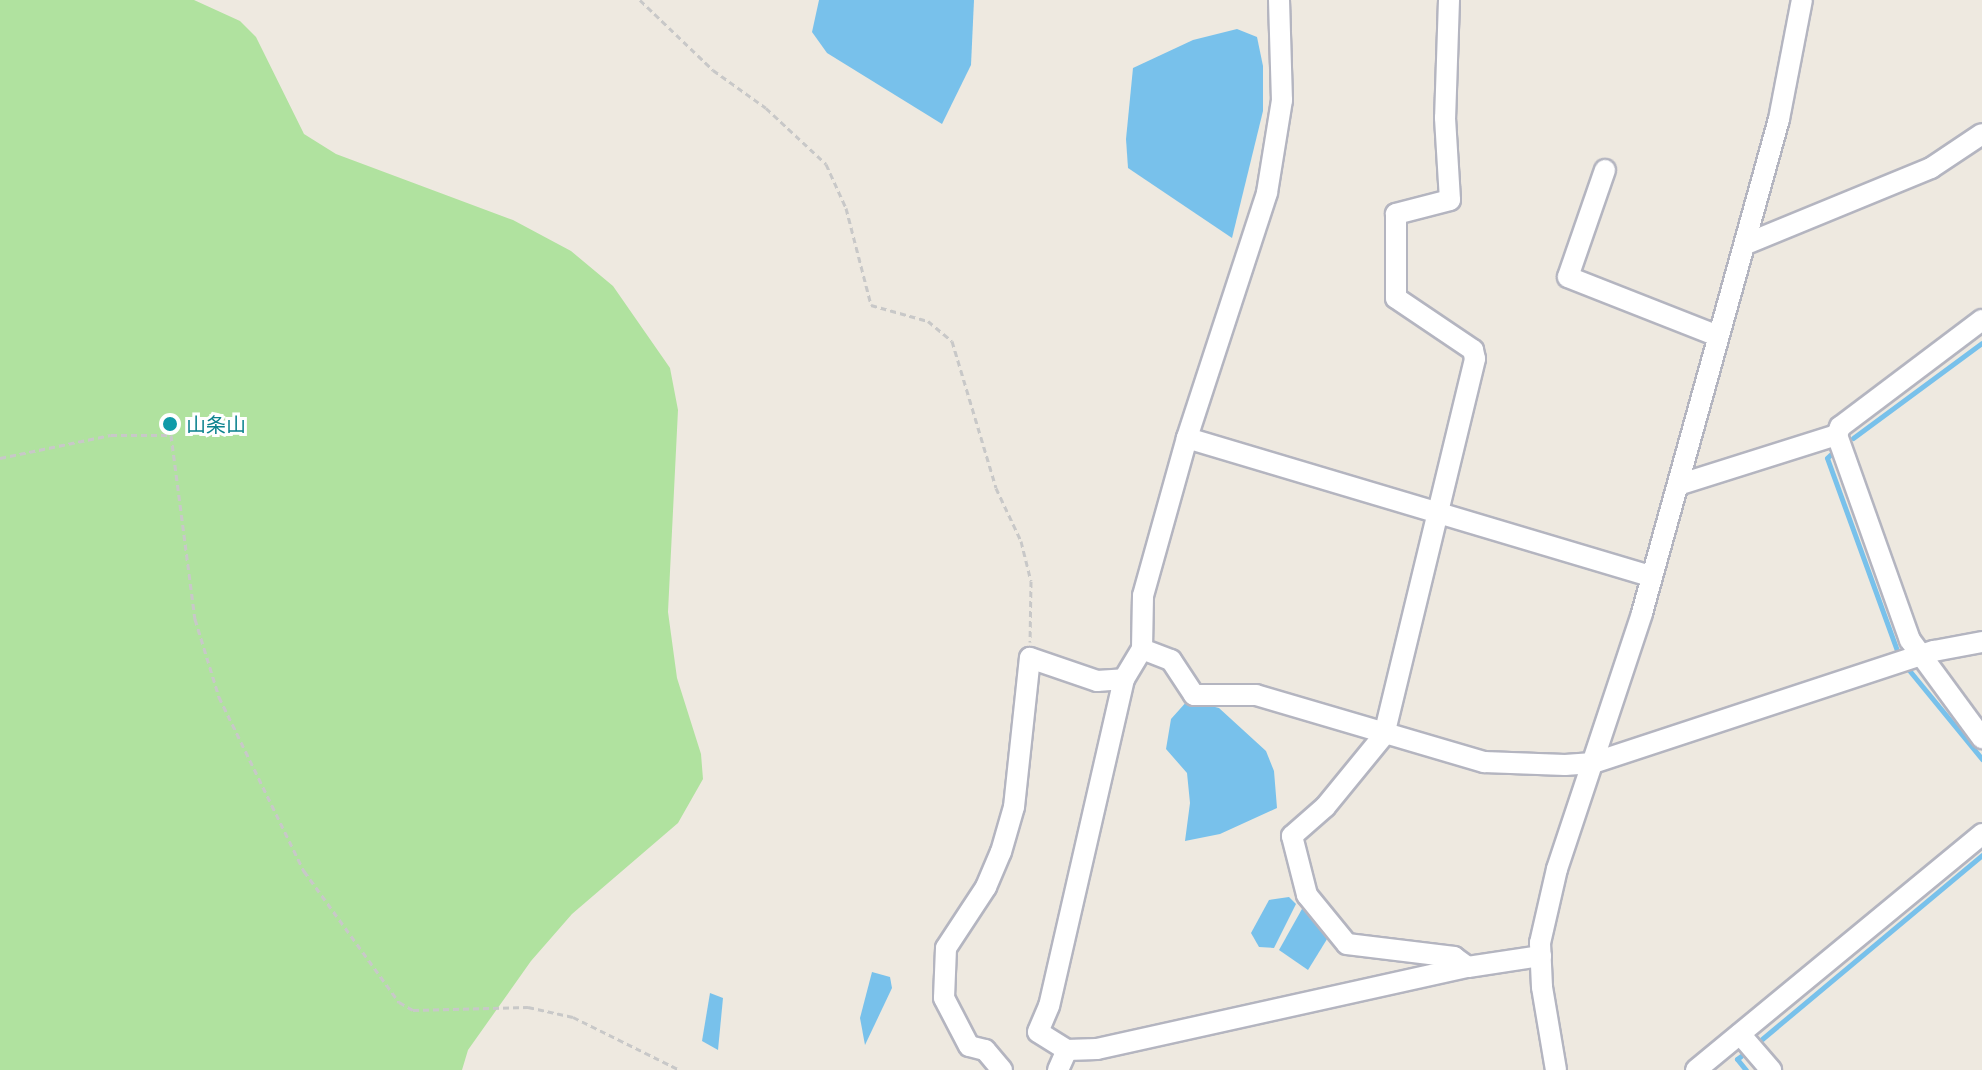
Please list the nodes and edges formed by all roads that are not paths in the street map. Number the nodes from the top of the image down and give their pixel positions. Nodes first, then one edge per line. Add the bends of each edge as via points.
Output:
1 (1279, 0) edge
2 (1449, 0) edge
3 (1802, 0) edge
4 (1982, 134) edge
5 (1605, 170) dead end
6 (1746, 244) junction
7 (1982, 320) edge
8 (1718, 336) junction
9 (1837, 435) junction
10 (1187, 438) junction
11 (1678, 485) junction
12 (1435, 514) junction
13 (1652, 577) junction
14 (1982, 642) edge
15 (1142, 649) junction
16 (1917, 657) junction
17 (1124, 679) junction
18 (1384, 735) junction
19 (1982, 738) edge
20 (1593, 763) junction
21 (1982, 834) edge
22 (1541, 956) junction
23 (1468, 967) junction
24 (1740, 1034) junction
25 (1067, 1050) junction
26 (1002, 1070) edge
27 (1058, 1070) edge
28 (1556, 1070) edge
29 (1696, 1070) edge
30 (1771, 1070) edge

1 - 10 street via 1282,100 1267,193
2 - 12 street via 1445,118 1450,200 1396,214 1396,298 1473,350 1475,359
3 - 6 street via 1779,119
4 - 6 street via 1931,168
5 - 8 street via 1568,277
6 - 8 street
7 - 9 street via 1840,427
8 - 11 street
9 - 11 street
9 - 16 street
10 - 12 street
10 - 15 street via 1143,596
11 - 13 street
12 - 13 street
12 - 18 street
13 - 20 street
14 - 16 street
15 - 17 street
15 - 18 street via 1171,660 1194,695 1256,695
16 - 19 street
16 - 20 street
17 - 25 street via 1049,1006 1037,1029
17 - 26 street via 1097,681 1030,658 1014,807 1001,852 986,887 946,948 944,998 969,1046 985,1050
18 - 20 street via 1484,762
18 - 23 street via 1325,807 1292,836 1307,895 1347,944 1454,957
20 - 22 street via 1565,836
21 - 24 street
22 - 23 street
22 - 28 street
23 - 25 street via 1097,1049
24 - 29 street
24 - 30 street
25 - 27 street

